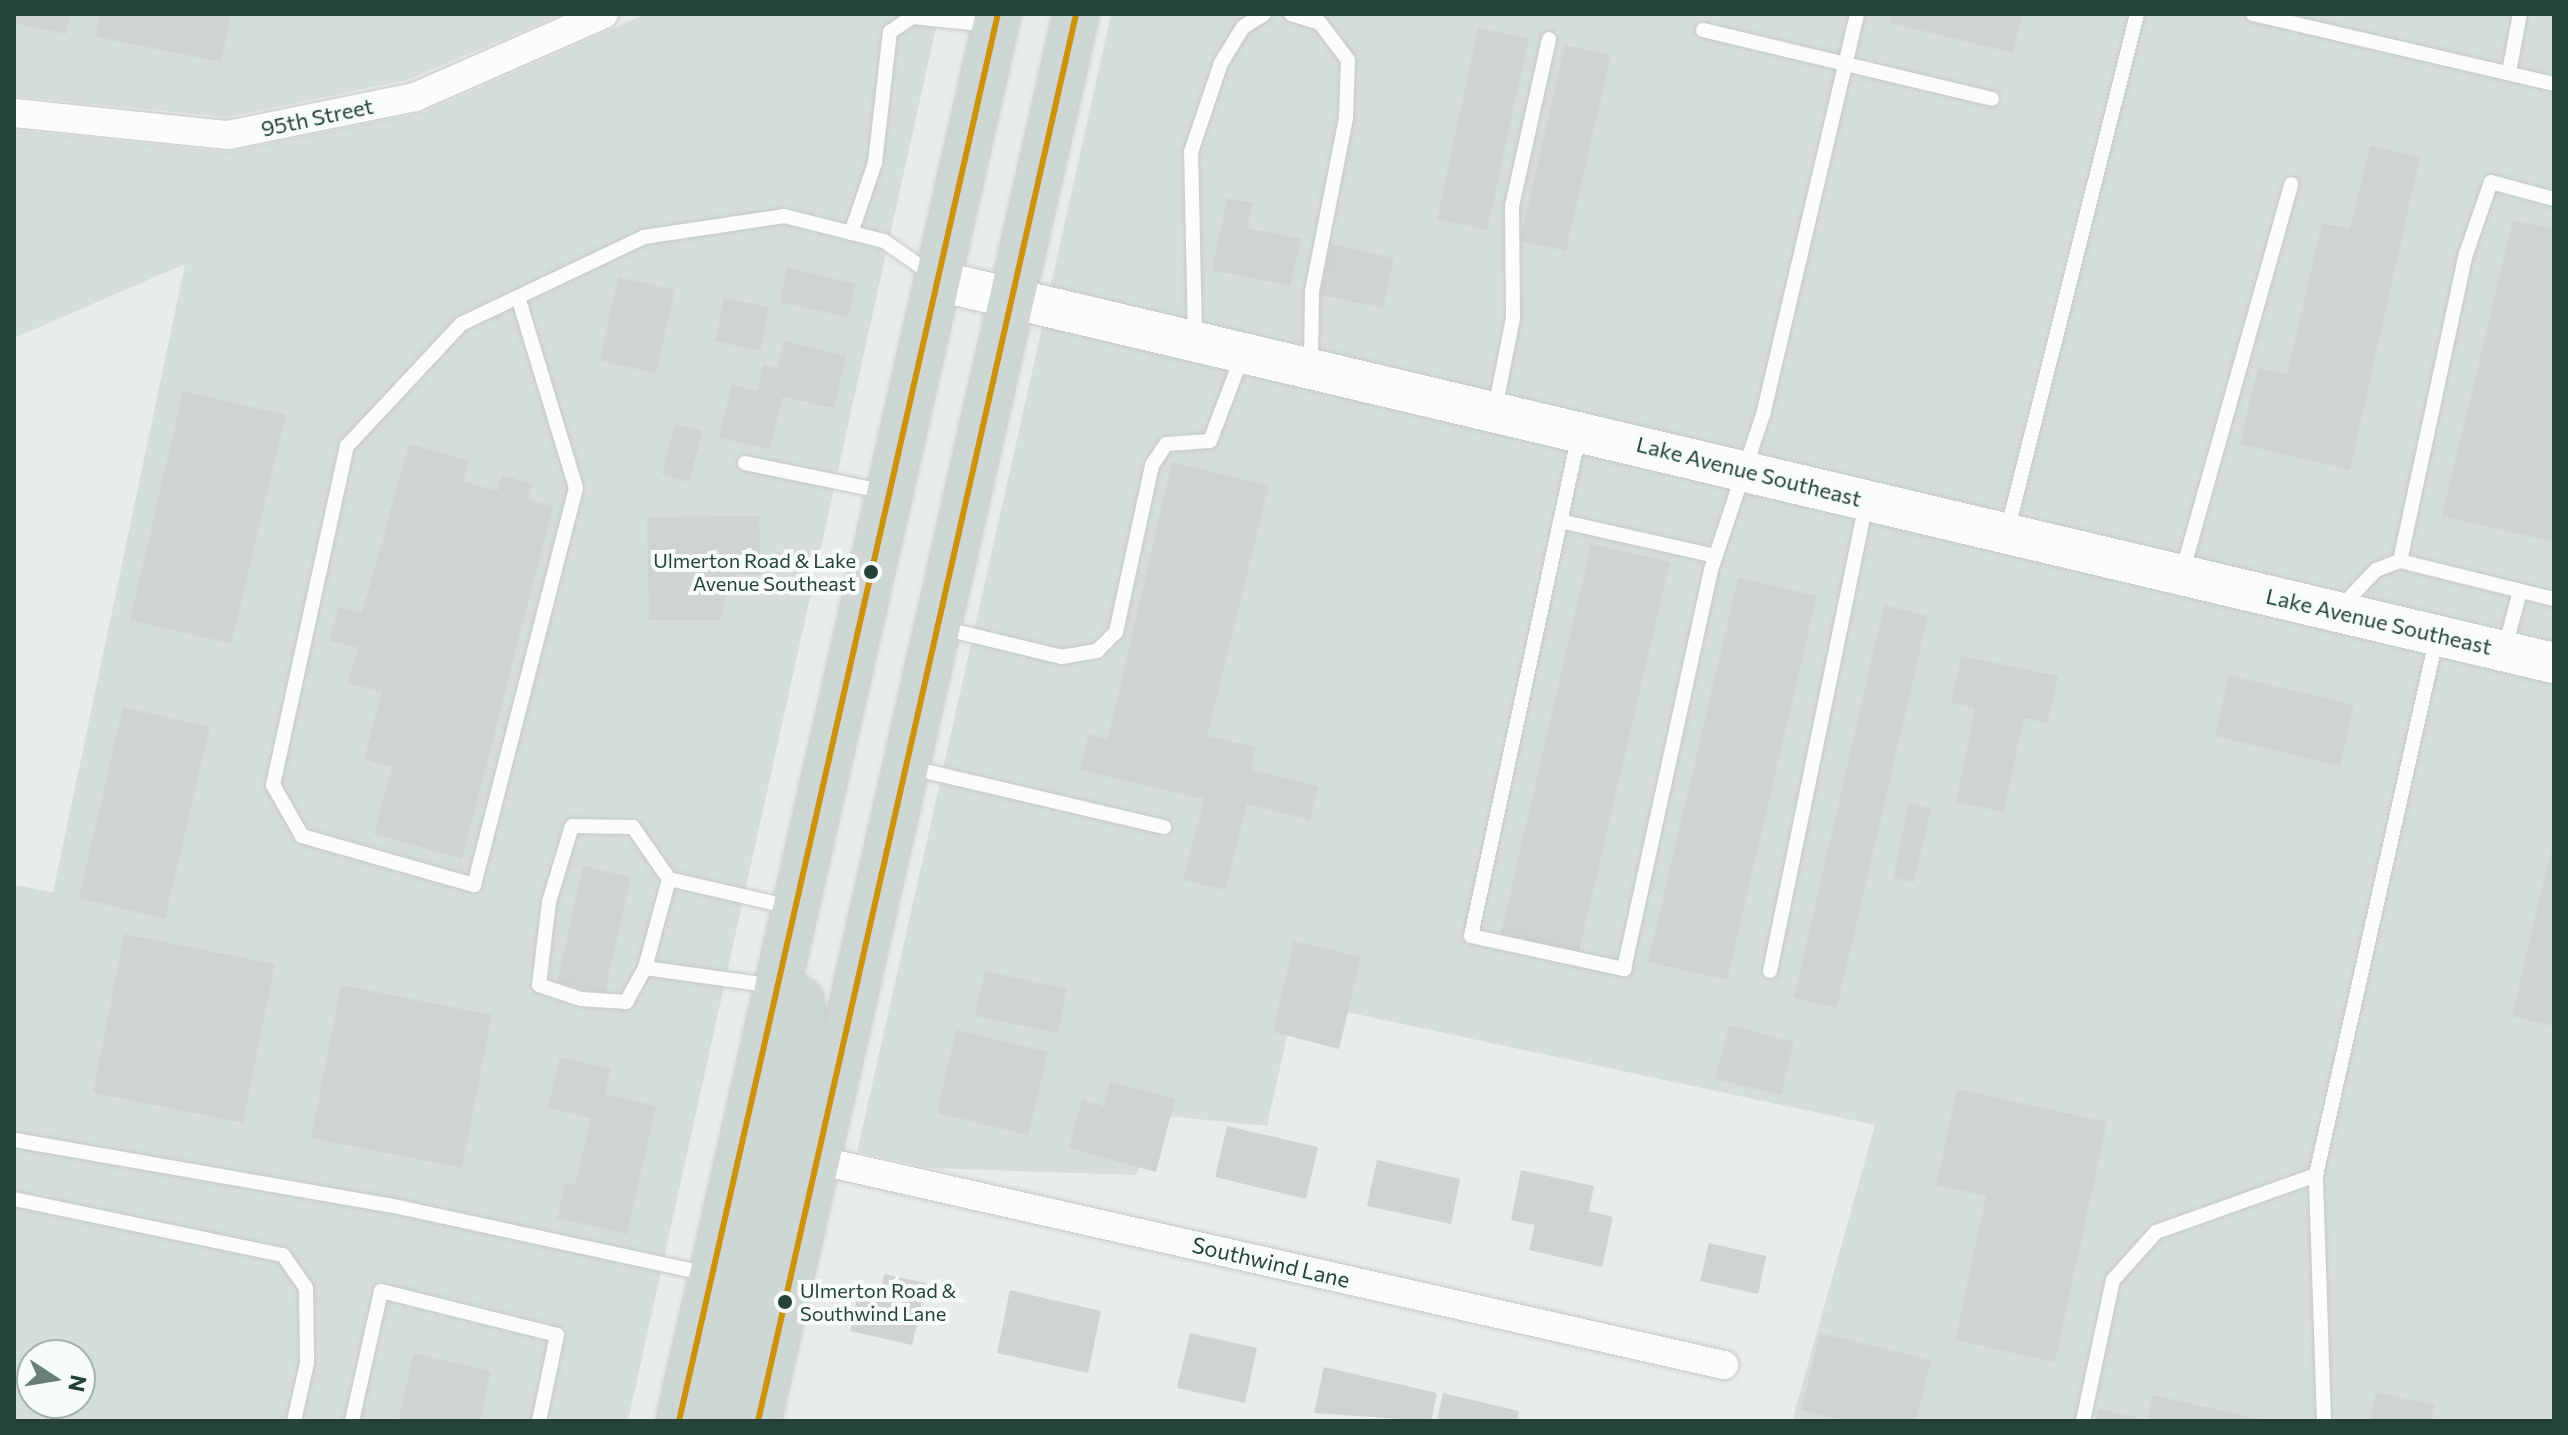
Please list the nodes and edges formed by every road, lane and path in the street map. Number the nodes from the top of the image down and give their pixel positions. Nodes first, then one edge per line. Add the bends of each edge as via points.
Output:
1 (604, 14) edge
2 (1076, 14) edge
3 (1264, 14) edge
4 (1291, 14) edge
5 (1857, 14) edge
6 (2137, 14) edge
7 (2253, 14) edge
8 (2520, 14) edge
9 (997, 20) edge
10 (1703, 30) dead end
11 (1549, 39) dead end
12 (1845, 63) junction
13 (2509, 72) junction
14 (2554, 84) edge
15 (1992, 99) dead end
16 (14, 113) edge
17 (2291, 184) dead end
18 (2554, 199) edge
19 (851, 233) junction
20 (943, 282) junction
21 (518, 297) junction
22 (1015, 299) junction
23 (1195, 338) junction
24 (1244, 350) junction
25 (1311, 366) junction
26 (1495, 410) junction
27 (1580, 430) junction
28 (745, 463) dead end
29 (1741, 469) junction
30 (894, 494) junction
31 (1867, 499) junction
32 (1560, 521) junction
33 (2006, 532) junction
34 (1715, 556) junction
35 (2400, 561) junction
36 (2181, 574) junction
37 (2520, 591) junction
38 (2554, 599) edge
39 (2337, 611) junction
40 (938, 627) junction
41 (2437, 635) junction
42 (2504, 651) junction
43 (2554, 663) edge
44 (906, 767) junction
45 (1164, 827) dead end
46 (669, 879) junction
47 (798, 909) junction
48 (645, 968) junction
49 (1770, 971) dead end
50 (781, 987) junction
51 (15, 1140) edge
52 (817, 1160) junction
53 (2316, 1175) junction
54 (14, 1199) edge
55 (713, 1275) junction
56 (1724, 1365) dead end
57 (294, 1421) edge
58 (352, 1421) edge
59 (539, 1421) edge
60 (679, 1421) edge
61 (718, 1421) edge
62 (758, 1421) edge
63 (2083, 1421) edge
64 (2324, 1421) edge

1 - 16 street, 95th Street via 415,97 228,135
2 - 22 main road
3 - 23 lane via 1243,27 1221,63 1191,152
4 - 25 lane via 1320,23 1348,60 1346,118 1312,291
5 - 12 lane
6 - 33 lane
7 - 13 lane
8 - 13 lane
9 - 19 lane via 912,17 890,32 875,163
9 - 20 main road
10 - 12 lane
11 - 26 lane via 1512,206 1513,318
12 - 15 lane
12 - 29 lane via 1763,415
13 - 14 lane
17 - 36 lane
18 - 35 lane via 2491,182 2466,254
19 - 20 lane via 884,241
19 - 21 lane via 784,216 644,237
20 - 22 street, Lake Avenue Southeast
20 - 30 main road
21 - 21 lane via 461,324 347,446 273,785 302,836 474,885 576,488
22 - 23 street, Lake Avenue Southeast
22 - 40 main road
23 - 24 street, Lake Avenue Southeast
24 - 25 street, Lake Avenue Southeast
24 - 40 lane via 1210,441 1166,444 1152,465 1116,632 1097,651 1062,657
25 - 26 street, Lake Avenue Southeast
26 - 27 street, Lake Avenue Southeast
27 - 29 street, Lake Avenue Southeast
27 - 32 lane
28 - 30 lane
29 - 31 street, Lake Avenue Southeast
29 - 34 lane
30 - 47 main road
31 - 33 street, Lake Avenue Southeast
31 - 49 lane
32 - 34 lane
32 - 34 lane via 1471,936 1556,959 1624,969
33 - 36 street, Lake Avenue Southeast
35 - 37 lane
35 - 39 lane via 2376,570
36 - 39 street, Lake Avenue Southeast
37 - 38 lane
37 - 42 lane
39 - 41 street, Lake Avenue Southeast
40 - 44 main road
41 - 42 street, Lake Avenue Southeast
41 - 53 lane
42 - 43 street, Lake Avenue Southeast
44 - 45 lane
44 - 52 main road
46 - 47 lane
46 - 48 lane
46 - 48 lane via 633,827 572,826 549,902 539,985 581,999 626,1002
47 - 50 main road
48 - 50 lane
50 - 55 main road
50 - 61 main road via 801,1000 804,1030
51 - 55 lane via 389,1205
52 - 56 street, Southwind Lane
52 - 62 main road
53 - 63 lane via 2156,1232 2113,1280
53 - 64 lane
54 - 57 lane via 283,1255 306,1288 307,1363
55 - 60 main road
58 - 59 lane via 381,1291 557,1335

